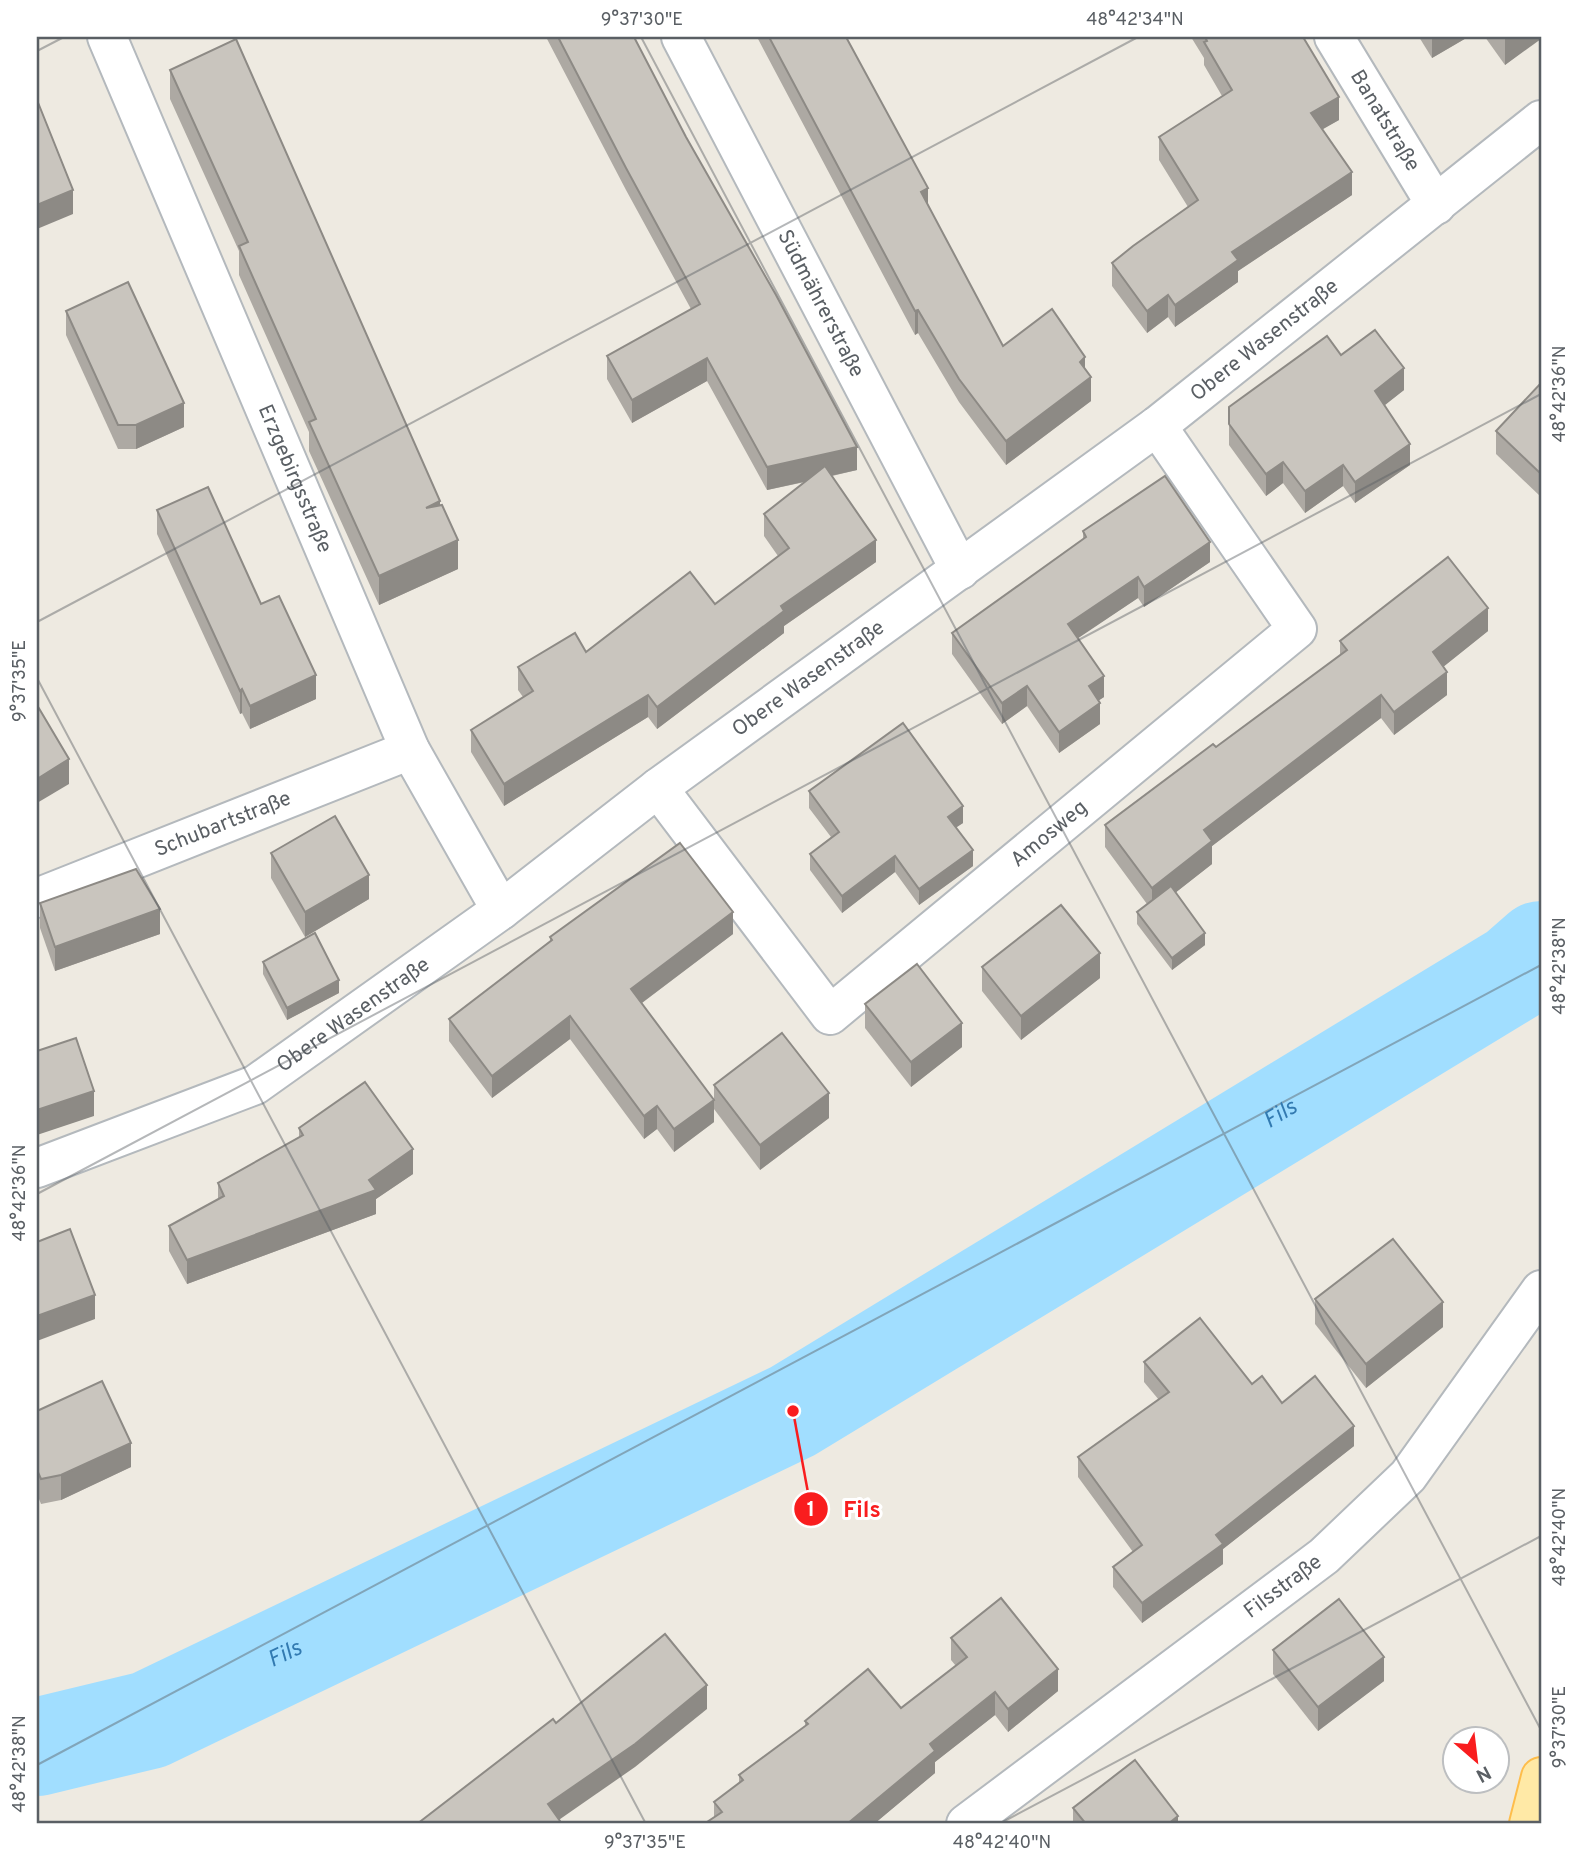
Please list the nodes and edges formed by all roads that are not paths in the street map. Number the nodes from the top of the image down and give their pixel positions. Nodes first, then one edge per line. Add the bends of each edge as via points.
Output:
1 (107, 37) edge
2 (681, 37) edge
3 (1334, 37) edge
4 (1541, 120) edge
5 (1436, 205) junction
6 (1157, 426) junction
7 (960, 570) junction
8 (410, 750) junction
9 (659, 788) junction
10 (37, 898) edge
11 (501, 910) junction
12 (37, 1168) edge
13 (1541, 1290) edge
14 (1541, 1777) edge
15 (966, 1824) edge
16 (1529, 1824) edge

1 - 8 street, Erzgebirgsstraße
2 - 7 street, Südmährerstraße
3 - 5 street, Banatstraße
4 - 5 street, Obere Wasenstraße
5 - 6 street, Obere Wasenstraße
6 - 7 street, Obere Wasenstraße
6 - 9 street, Amosweg via 1297,629 830,1015
7 - 9 street, Obere Wasenstraße
8 - 10 street, Schubartstraße
8 - 11 street, Erzgebirgsstraße
9 - 11 street, Obere Wasenstraße
11 - 12 street, Obere Wasenstraße via 256,1086
13 - 15 street, Filsstraße via 1409,1476 1324,1556
14 - 16 main road

